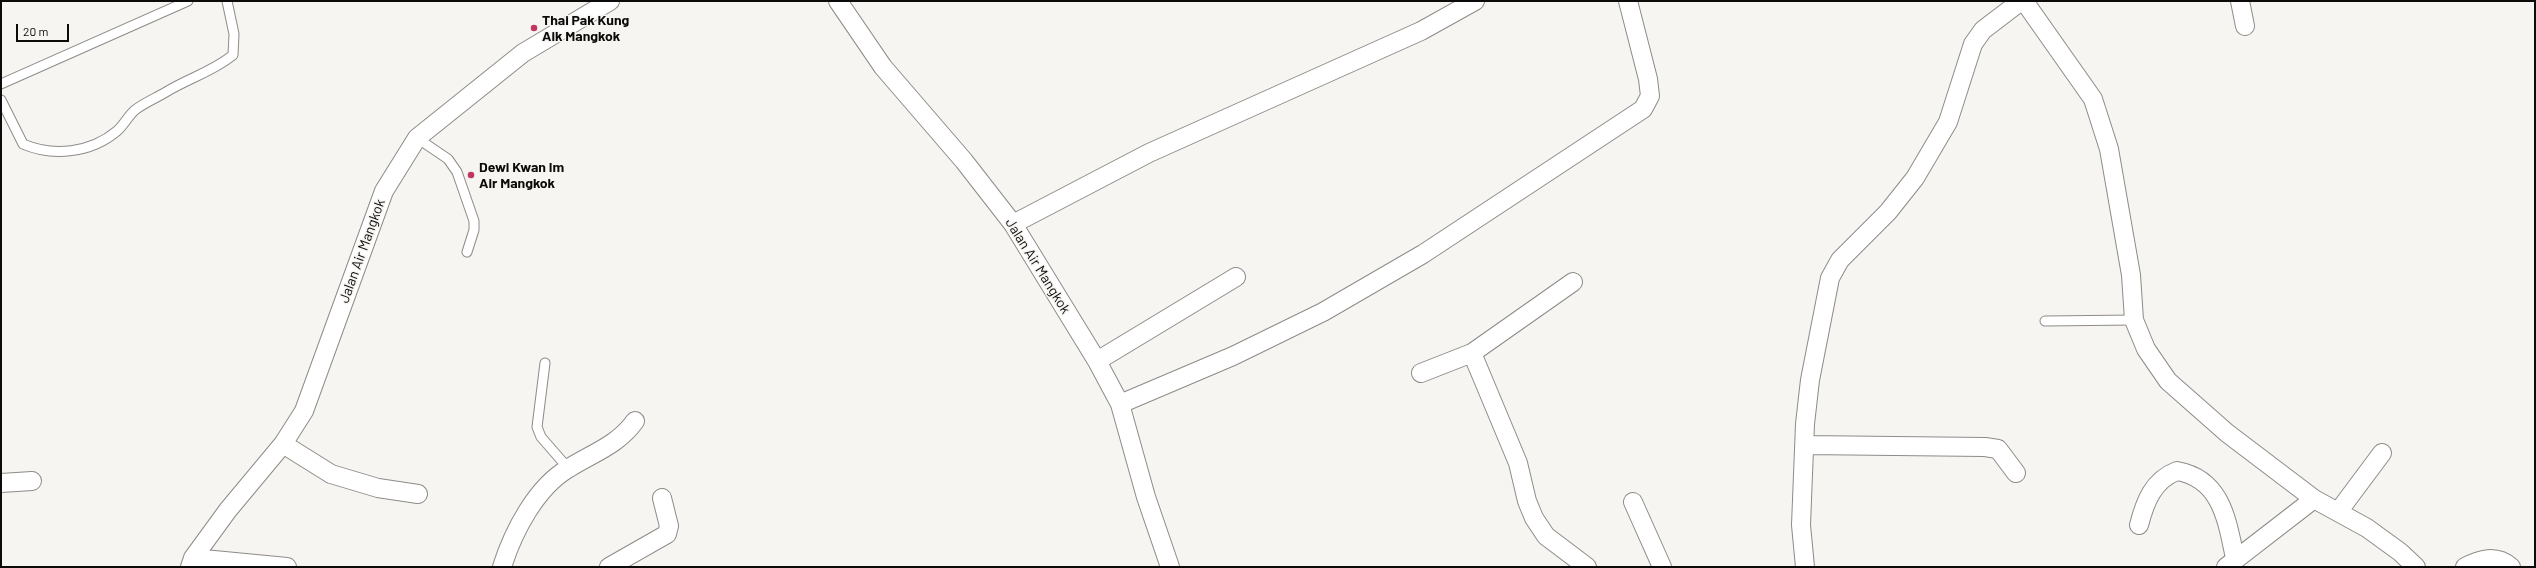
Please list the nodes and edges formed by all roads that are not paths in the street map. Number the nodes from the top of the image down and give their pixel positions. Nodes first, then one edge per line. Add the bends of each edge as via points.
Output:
1 (188, 1) edge
2 (227, 1) edge
3 (610, 1) edge
4 (838, 1) edge
5 (1475, 1) edge
6 (1628, 1) edge
7 (2022, 1) edge
8 (2240, 1) edge
9 (2245, 26) dead end
10 (1, 84) edge
11 (1, 100) edge
12 (418, 138) junction
13 (1013, 224) junction
14 (467, 252) dead end
15 (1236, 277) dead end
16 (1573, 282) dead end
17 (2134, 320) junction
18 (2046, 321) dead end
19 (1472, 353) junction
20 (1098, 361) junction
21 (545, 363) dead end
22 (1421, 373) dead end
23 (1120, 404) junction
24 (635, 421) dead end
25 (283, 444) junction
26 (1805, 445) junction
27 (2382, 453) dead end
28 (568, 468) junction
29 (2016, 473) dead end
30 (32, 481) dead end
31 (1, 483) edge
32 (418, 494) dead end
33 (662, 498) dead end
34 (2314, 499) junction
35 (1633, 502) dead end
36 (2338, 512) junction
37 (2139, 525) dead end
38 (191, 562) edge
39 (2231, 562) edge
40 (287, 567) edge
41 (502, 567) edge
42 (609, 567) edge
43 (1170, 567) edge
44 (1584, 567) edge
45 (1662, 567) edge
46 (1805, 567) edge
47 (2416, 567) edge
48 (2465, 567) edge
49 (2511, 567) edge

1 - 10 lane
2 - 11 lane via 234,34 233,55 218,68 169,90 135,111 116,131 83,149 55,152 35,150 22,144
3 - 12 street, Jalan Air Mangkok via 523,53
4 - 13 street, Jalan Air Mangkok via 883,67 964,161
5 - 13 street via 1421,31 1149,153
6 - 23 street via 1648,80 1650,96 1643,109 1423,254 1323,312 1233,356
7 - 17 street via 2093,99 2110,148 2131,275
7 - 26 street via 1983,30 1973,44 1948,122 1915,178 1888,212 1840,260 1830,278 1810,380
8 - 9 street
12 - 14 lane via 448,159 457,172 474,221
12 - 25 street, Jalan Air Mangkok via 384,191 316,383 304,411
13 - 20 street, Jalan Air Mangkok
15 - 20 street
16 - 19 street
17 - 18 lane
17 - 34 street via 2146,349 2168,381 2227,433
19 - 22 street
19 - 44 street via 1518,463 1534,518 1546,536
20 - 23 street, Jalan Air Mangkok
21 - 28 lane via 537,427 541,437
23 - 43 street, Jalan Air Mangkok via 1146,497
24 - 28 street via 626,434 612,444
25 - 32 street via 331,474 378,488
25 - 38 street, Jalan Air Mangkok via 228,510
26 - 29 street via 1985,447 1998,449
26 - 46 street via 1800,525
27 - 36 street
28 - 41 street via 553,479 525,516 506,552
30 - 31 street
33 - 42 street via 669,526 667,534
34 - 36 street
34 - 39 street
35 - 45 street
36 - 47 street via 2368,528
37 - 39 street via 2146,500 2160,482 2178,471 2190,473 2219,499 2225,511
38 - 40 street
48 - 49 street via 2489,558

